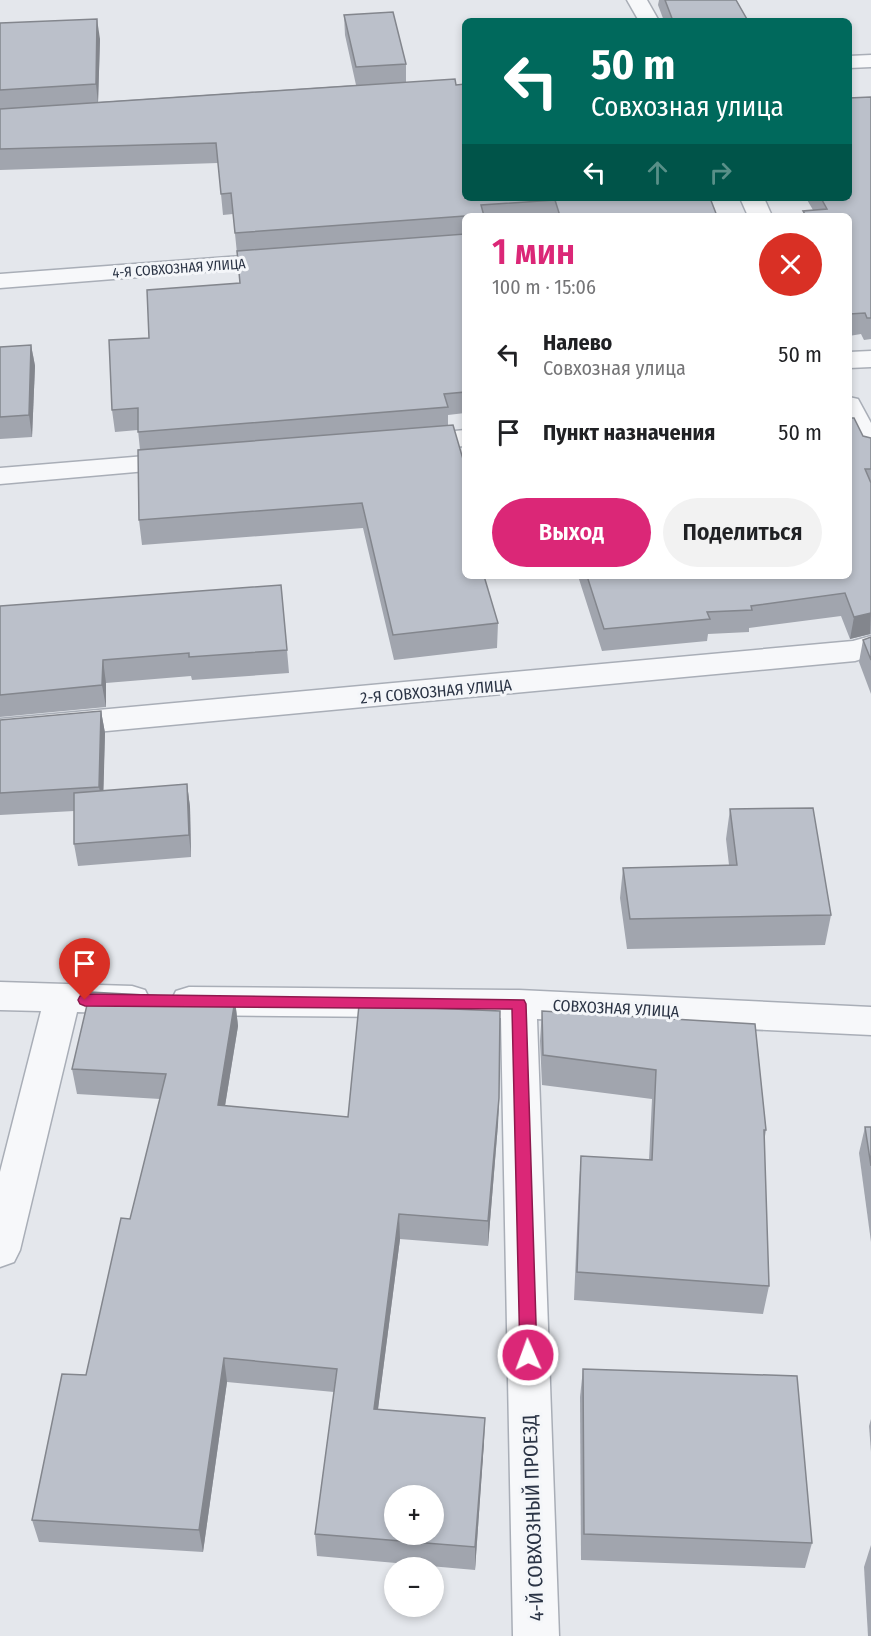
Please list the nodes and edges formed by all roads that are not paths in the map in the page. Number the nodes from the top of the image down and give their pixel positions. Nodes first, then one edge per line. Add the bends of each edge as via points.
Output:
1 (637, 0) edge
2 (647, 18) edge
3 (871, 61) edge
4 (852, 62) edge
5 (310, 258) edge
6 (0, 281) edge
7 (871, 359) edge
8 (852, 360) edge
9 (852, 412) edge
10 (462, 438) edge
11 (393, 444) edge
12 (871, 451) edge
13 (203, 459) edge
14 (0, 476) edge
15 (871, 646) edge
16 (0, 730) edge
17 (0, 996) edge
18 (62, 1000) junction
19 (519, 1004) junction
20 (871, 1021) edge
21 (0, 1250) edge
22 (536, 1636) edge

1 - 2 street
3 - 4 street
5 - 6 street, 4-Я СОВХОЗНАЯ УЛИЦА
7 - 8 street
9 - 12 street
10 - 11 street
13 - 14 street
15 - 16 street, 2-Я СОВХОЗНАЯ УЛИЦА via 843,652
17 - 18 street, СОВХОЗНАЯ УЛИЦА
18 - 19 street, СОВХОЗНАЯ УЛИЦА
18 - 21 street
19 - 20 street, СОВХОЗНАЯ УЛИЦА
19 - 22 street, 4-Й СОВХОЗНЫЙ ПРОЕЗД

